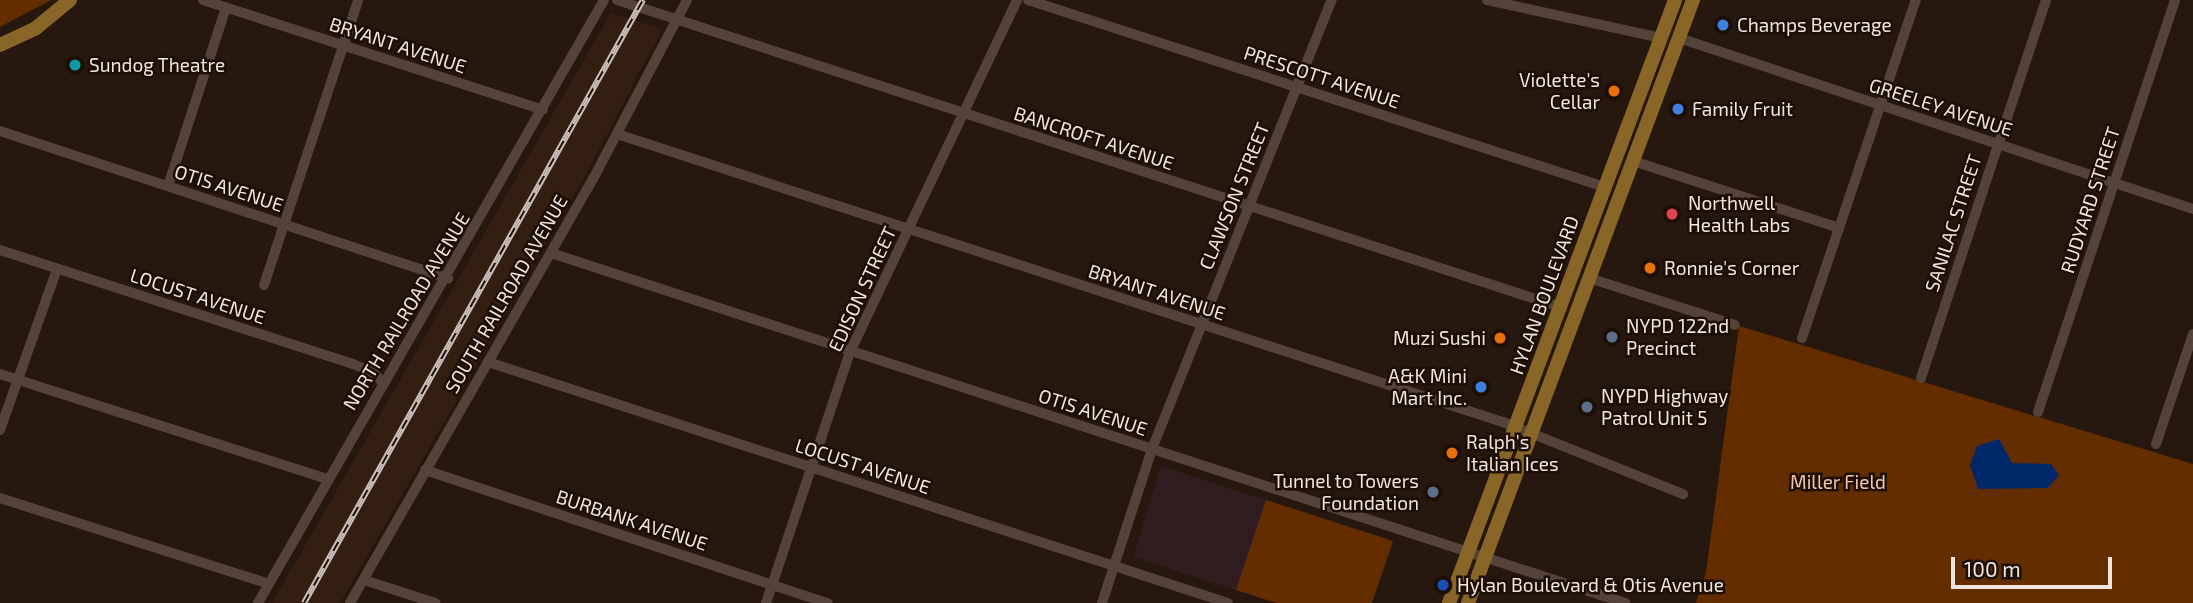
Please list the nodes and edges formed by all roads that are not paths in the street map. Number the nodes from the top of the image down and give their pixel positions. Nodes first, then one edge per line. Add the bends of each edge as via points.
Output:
1 (70, 0) edge
2 (203, 0) edge
3 (358, 0) edge
4 (604, 0) edge
5 (687, 0) edge
6 (1017, 0) edge
7 (1028, 0) edge
8 (1332, 0) edge
9 (1487, 0) edge
10 (1675, 0) edge
11 (1693, 0) edge
12 (1916, 0) edge
13 (2046, 0) edge
14 (2175, 0) edge
15 (619, 1) edge
16 (226, 8) junction
17 (673, 17) junction
18 (1661, 37) junction
19 (1679, 38) junction
20 (0, 45) edge
21 (342, 46) junction
22 (1297, 87) junction
23 (1881, 105) junction
24 (542, 110) junction
25 (964, 114) junction
26 (0, 131) edge
27 (617, 134) junction
28 (1997, 144) junction
29 (1633, 161) junction
30 (2114, 183) junction
31 (168, 186) junction
32 (1605, 187) junction
33 (1248, 206) junction
34 (2193, 209) edge
35 (284, 225) junction
36 (1839, 228) junction
37 (909, 230) junction
38 (0, 250) edge
39 (551, 253) junction
40 (57, 269) junction
41 (448, 278) junction
42 (1589, 278) junction
43 (264, 285) dead end
44 (1560, 307) junction
45 (1201, 325) junction
46 (1735, 325) dead end
47 (2193, 334) edge
48 (1802, 338) dead end
49 (850, 352) junction
50 (1541, 358) junction
51 (488, 362) junction
52 (1558, 363) junction
53 (0, 374) edge
54 (1921, 378) dead end
55 (18, 379) junction
56 (382, 382) junction
57 (2038, 412) dead end
58 (1515, 427) junction
59 (0, 430) edge
60 (1531, 436) junction
61 (2157, 444) dead end
62 (1152, 449) junction
63 (810, 467) junction
64 (425, 470) junction
65 (327, 479) junction
66 (1683, 494) dead end
67 (0, 498) edge
68 (1468, 550) junction
69 (1486, 556) junction
70 (1114, 566) junction
71 (364, 580) junction
72 (269, 584) junction
73 (772, 585) junction
74 (258, 603) edge
75 (350, 603) edge
76 (435, 603) edge
77 (766, 603) edge
78 (828, 603) edge
79 (1102, 603) edge
80 (1228, 603) edge
81 (1449, 603) edge
82 (1468, 603) edge
83 (1625, 603) edge

1 - 20 main road via 36,29
2 - 16 street, BRYANT AVENUE
3 - 21 street
4 - 24 street, NORTH RAILROAD AVENUE
5 - 17 street, SOUTH RAILROAD AVENUE
6 - 25 street, EDISON STREET
7 - 22 street, PRESCOTT AVENUE
8 - 22 street, CLAWSON STREET
9 - 18 street
10 - 18 main road, HYLAN BOULEVARD
11 - 19 main road, HYLAN BOULEVARD
12 - 23 street
13 - 28 street, SANILAC STREET
14 - 30 street, RUDYARD STREET
15 - 17 street, BANCROFT AVENUE
16 - 21 street, BRYANT AVENUE
16 - 31 street
17 - 25 street, BANCROFT AVENUE
17 - 27 street, SOUTH RAILROAD AVENUE
18 - 32 main road, HYLAN BOULEVARD
19 - 23 street, GREELEY AVENUE
19 - 29 main road, HYLAN BOULEVARD
21 - 24 street, BRYANT AVENUE
21 - 35 street
22 - 32 street, PRESCOTT AVENUE
22 - 33 street, CLAWSON STREET
23 - 28 street, GREELEY AVENUE
23 - 36 street
24 - 41 street, NORTH RAILROAD AVENUE
25 - 33 street, BANCROFT AVENUE
25 - 37 street, EDISON STREET
26 - 31 street, OTIS AVENUE
27 - 37 street, BRYANT AVENUE
27 - 39 street, SOUTH RAILROAD AVENUE
28 - 30 street, GREELEY AVENUE
28 - 54 street, SANILAC STREET
29 - 36 street
29 - 42 main road, HYLAN BOULEVARD
30 - 34 street, GREELEY AVENUE
30 - 57 street, RUDYARD STREET
31 - 35 street, OTIS AVENUE
32 - 44 main road, HYLAN BOULEVARD
33 - 44 street, BANCROFT AVENUE
33 - 45 street, CLAWSON STREET
35 - 41 street, OTIS AVENUE
35 - 43 street
36 - 48 street
37 - 45 street, BRYANT AVENUE
37 - 49 street, EDISON STREET
38 - 40 street, LOCUST AVENUE
39 - 49 street, OTIS AVENUE
39 - 51 street, SOUTH RAILROAD AVENUE
40 - 55 street
40 - 56 street, LOCUST AVENUE via 353,364
41 - 56 street, NORTH RAILROAD AVENUE via 404,355
42 - 46 street
42 - 52 main road, HYLAN BOULEVARD
44 - 50 main road, HYLAN BOULEVARD
45 - 58 street, BRYANT AVENUE
45 - 62 street, CLAWSON STREET
47 - 61 street
49 - 62 street, OTIS AVENUE
49 - 63 street, EDISON STREET
50 - 52 main road
50 - 58 main road, HYLAN BOULEVARD
51 - 63 street, LOCUST AVENUE
51 - 64 street, SOUTH RAILROAD AVENUE
52 - 60 main road, HYLAN BOULEVARD
53 - 55 street
55 - 59 street
55 - 65 street
56 - 65 street, NORTH RAILROAD AVENUE
58 - 60 street, BRYANT AVENUE
58 - 68 main road, HYLAN BOULEVARD
60 - 66 street, BRYANT AVENUE
60 - 69 main road, HYLAN BOULEVARD
62 - 68 street, OTIS AVENUE
62 - 70 street, CLAWSON STREET
63 - 70 street, LOCUST AVENUE
63 - 73 street, EDISON STREET
64 - 71 street, SOUTH RAILROAD AVENUE
64 - 73 street, BURBANK AVENUE
65 - 72 street, NORTH RAILROAD AVENUE
67 - 72 street
68 - 69 street, OTIS AVENUE
68 - 81 main road, HYLAN BOULEVARD
69 - 82 main road, HYLAN BOULEVARD
69 - 83 street, OTIS AVENUE
70 - 79 street, CLAWSON STREET
70 - 80 street, LOCUST AVENUE
71 - 75 street, SOUTH RAILROAD AVENUE
71 - 76 street
72 - 74 street, NORTH RAILROAD AVENUE
73 - 77 street, EDISON STREET
73 - 78 street, BURBANK AVENUE

